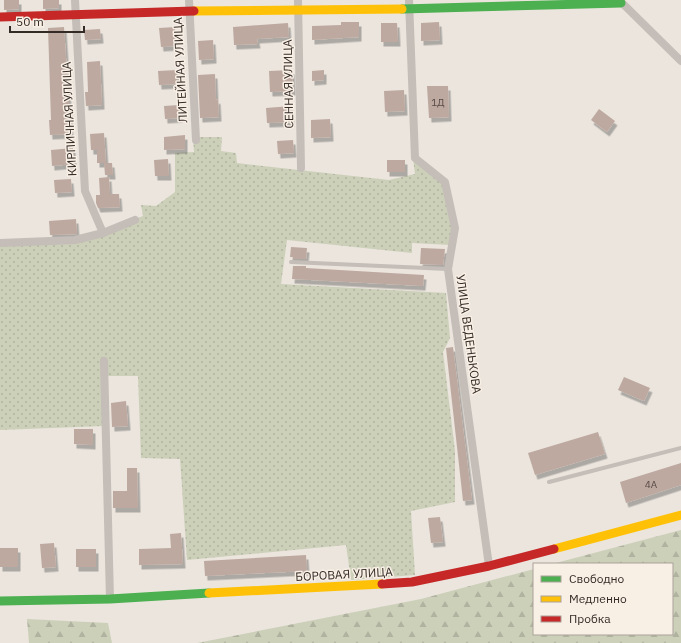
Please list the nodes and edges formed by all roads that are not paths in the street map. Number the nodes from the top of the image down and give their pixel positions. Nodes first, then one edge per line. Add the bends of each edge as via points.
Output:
1 (75, 0) edge
2 (189, 0) edge
3 (620, 2) edge
4 (298, 4) edge
5 (409, 5) edge
6 (189, 11) junction
7 (76, 14) junction
8 (0, 17) edge
9 (681, 61) edge
10 (196, 140) dead end
11 (301, 168) dead end
12 (135, 220) dead end
13 (103, 233) junction
14 (0, 243) edge
15 (291, 262) dead end
16 (448, 269) junction
17 (104, 361) dead end
18 (681, 448) edge
19 (548, 482) dead end
20 (681, 515) edge
21 (489, 566) junction
22 (110, 599) junction
23 (0, 602) edge

1 - 7 street, КИРПИЧНАЯ УЛИЦА
2 - 6 street, ЛИТЕЙНАЯ УЛИЦА
3 - 5 street
3 - 9 street
4 - 5 street
4 - 6 street
4 - 11 street, СЕННАЯ УЛИЦА
5 - 16 street, УЛИЦА ВЕДЕНЬКОВА via 415,158 445,182 455,228
6 - 7 street
6 - 10 street, ЛИТЕЙНАЯ УЛИЦА
7 - 8 street
7 - 13 street, КИРПИЧНАЯ УЛИЦА via 85,190
12 - 13 street
13 - 14 street via 75,240
15 - 16 lane
16 - 21 street, УЛИЦА ВЕДЕНЬКОВА
17 - 22 street
18 - 19 lane
20 - 21 street, БОРОВАЯ УЛИЦА
21 - 22 street, БОРОВАЯ УЛИЦА via 412,582
22 - 23 street, БОРОВАЯ УЛИЦА

